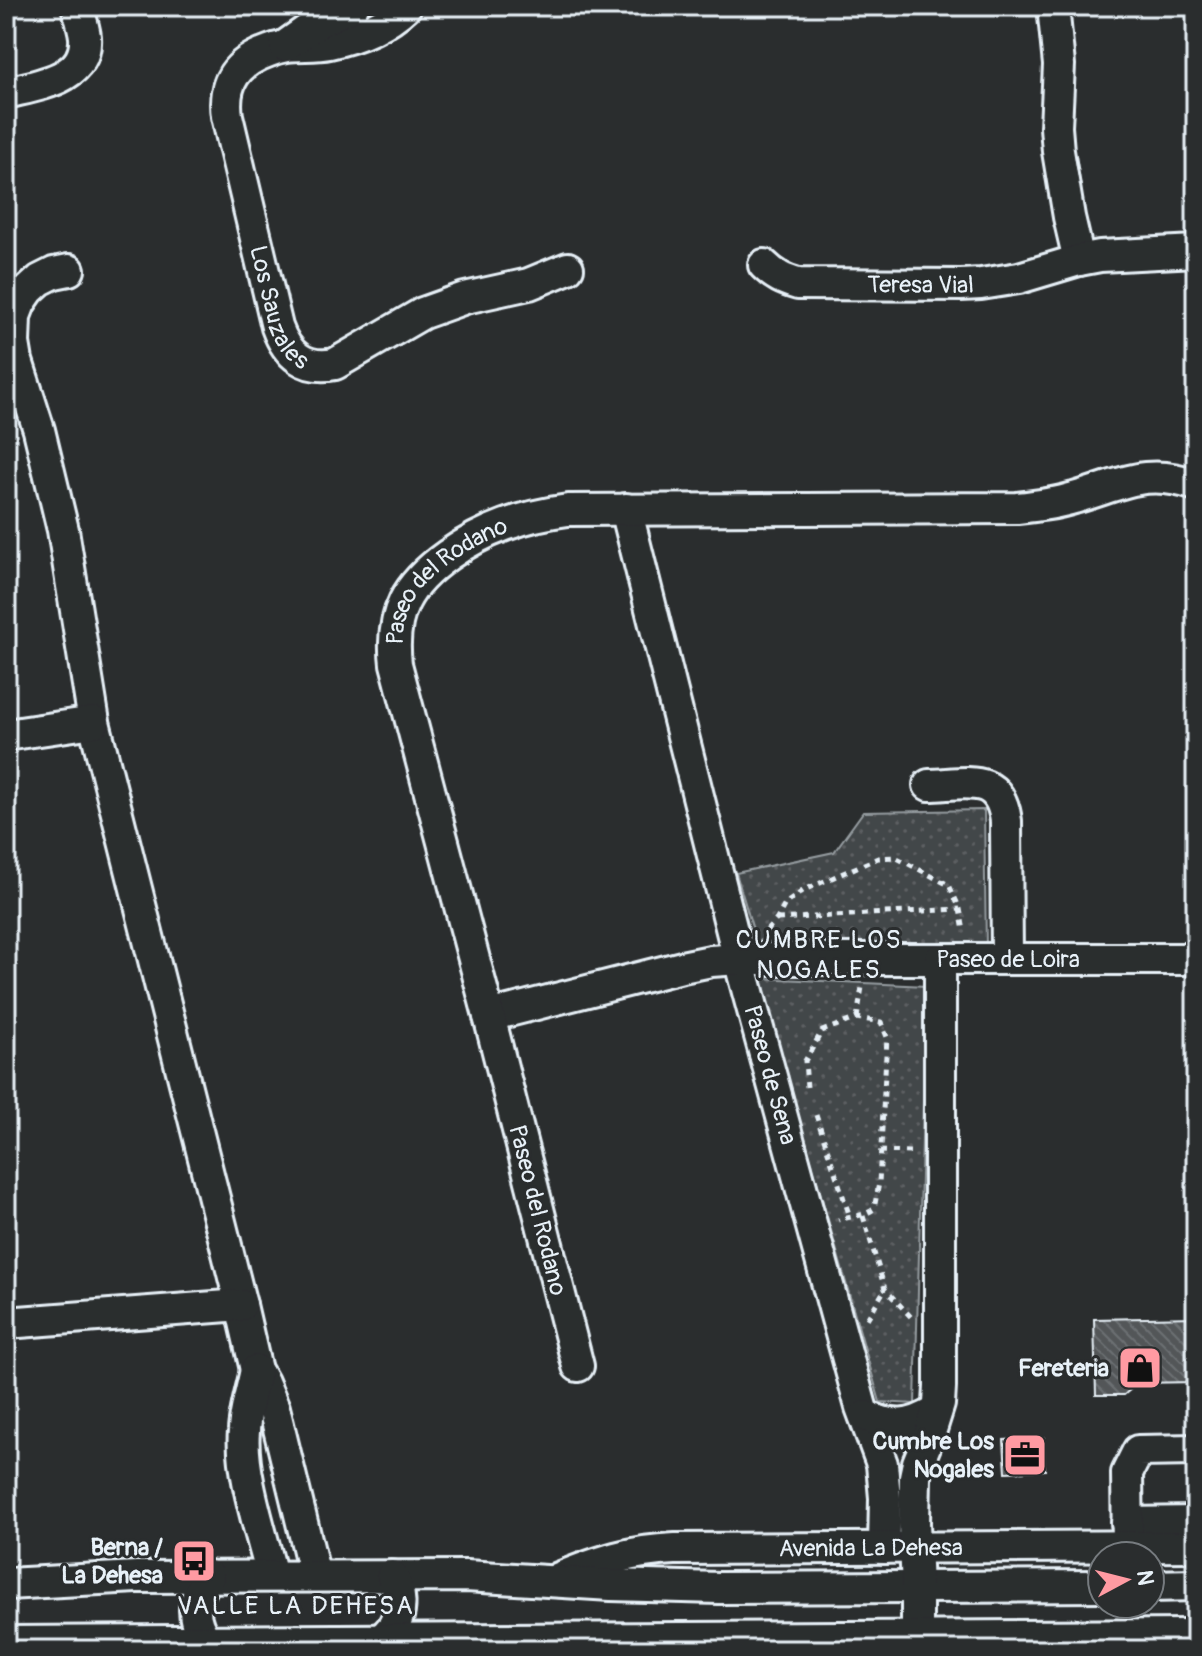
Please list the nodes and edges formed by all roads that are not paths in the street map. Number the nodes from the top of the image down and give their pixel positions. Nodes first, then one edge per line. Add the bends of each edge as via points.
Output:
1 (77, 6) edge
2 (353, 6) edge
3 (406, 6) edge
4 (1053, 6) edge
5 (285, 46) junction
6 (6, 93) edge
7 (1196, 251) edge
8 (1079, 260) junction
9 (764, 265) dead end
10 (568, 268) dead end
11 (69, 270) dead end
12 (13, 303) edge
13 (1196, 485) edge
14 (626, 509) junction
15 (94, 722) junction
16 (6, 735) edge
17 (929, 785) dead end
18 (739, 959) junction
19 (940, 959) junction
20 (1007, 959) junction
21 (1196, 959) edge
22 (489, 1016) junction
23 (241, 1305) junction
24 (6, 1323) edge
25 (578, 1366) dead end
26 (256, 1370) junction
27 (936, 1412) junction
28 (865, 1416) junction
29 (1196, 1450) edge
30 (1196, 1522) edge
31 (1127, 1535) junction
32 (1196, 1546) edge
33 (884, 1548) junction
34 (916, 1549) junction
35 (209, 1576) junction
36 (272, 1576) junction
37 (315, 1576) junction
38 (392, 1576) junction
39 (551, 1580) junction
40 (6, 1584) edge
41 (1196, 1585) edge
42 (1086, 1586) edge
43 (1166, 1586) edge
44 (917, 1587) junction
45 (1196, 1635) edge
46 (917, 1636) junction
47 (206, 1641) junction
48 (6, 1642) edge
49 (400, 1643) edge
50 (333, 1645) edge
51 (79, 1646) edge
52 (262, 1646) edge

1 - 6 street via 85,36 74,69 58,79
2 - 5 street, Los Sauzales
3 - 5 street, Los Sauzales via 388,21 350,38
4 - 8 street via 1058,151
5 - 10 street, Los Sauzales via 240,67 226,89 225,103 277,327 292,354 312,365 335,364 423,313
7 - 8 street, Teresa Vial
8 - 9 street, Teresa Vial via 1019,278 961,285 798,284
11 - 12 street via 40,280
12 - 15 street via 17,361 63,530
13 - 14 street, Paseo del Rodano via 1136,478 1075,498 1017,508
14 - 18 street, Paseo de Sena
14 - 22 street, Paseo del Rodano via 568,510 493,529 433,566 407,594 400,612 396,664
15 - 16 street
15 - 23 street
17 - 20 street via 983,785 1002,802
18 - 19 street, Paseo de Loira
18 - 22 street, Paseo de Loira via 682,967
18 - 28 street, Paseo de Sena
19 - 20 street, Paseo de Loira
19 - 27 street
20 - 21 street, Paseo de Loira
22 - 25 street, Paseo del Rodano
23 - 24 street
23 - 26 street
26 - 36 street via 244,1454
26 - 37 street via 274,1408
27 - 28 street via 899,1426
27 - 34 street via 915,1477
28 - 33 street, Paseo de Sena via 882,1464
29 - 31 street via 1138,1451 1127,1473
30 - 31 street
31 - 32 street, Avenida La Dehesa
31 - 34 street, Avenida La Dehesa
33 - 34 street, Avenida La Dehesa
33 - 39 street, Avenida La Dehesa via 650,1550
34 - 44 street
35 - 36 street, Avenida La Dehesa
35 - 40 street, Avenida La Dehesa
35 - 47 street via 195,1601 198,1629
36 - 37 street, Avenida La Dehesa
37 - 38 street, Avenida La Dehesa
38 - 39 street, Avenida La Dehesa
38 - 49 street via 399,1594 398,1615 387,1636
39 - 44 street, Avenida La Dehesa via 719,1588
41 - 43 street
42 - 44 street, Avenida La Dehesa
44 - 46 street
45 - 46 street
46 - 49 street
47 - 51 street
47 - 52 street
48 - 51 street
49 - 50 street
50 - 52 street

